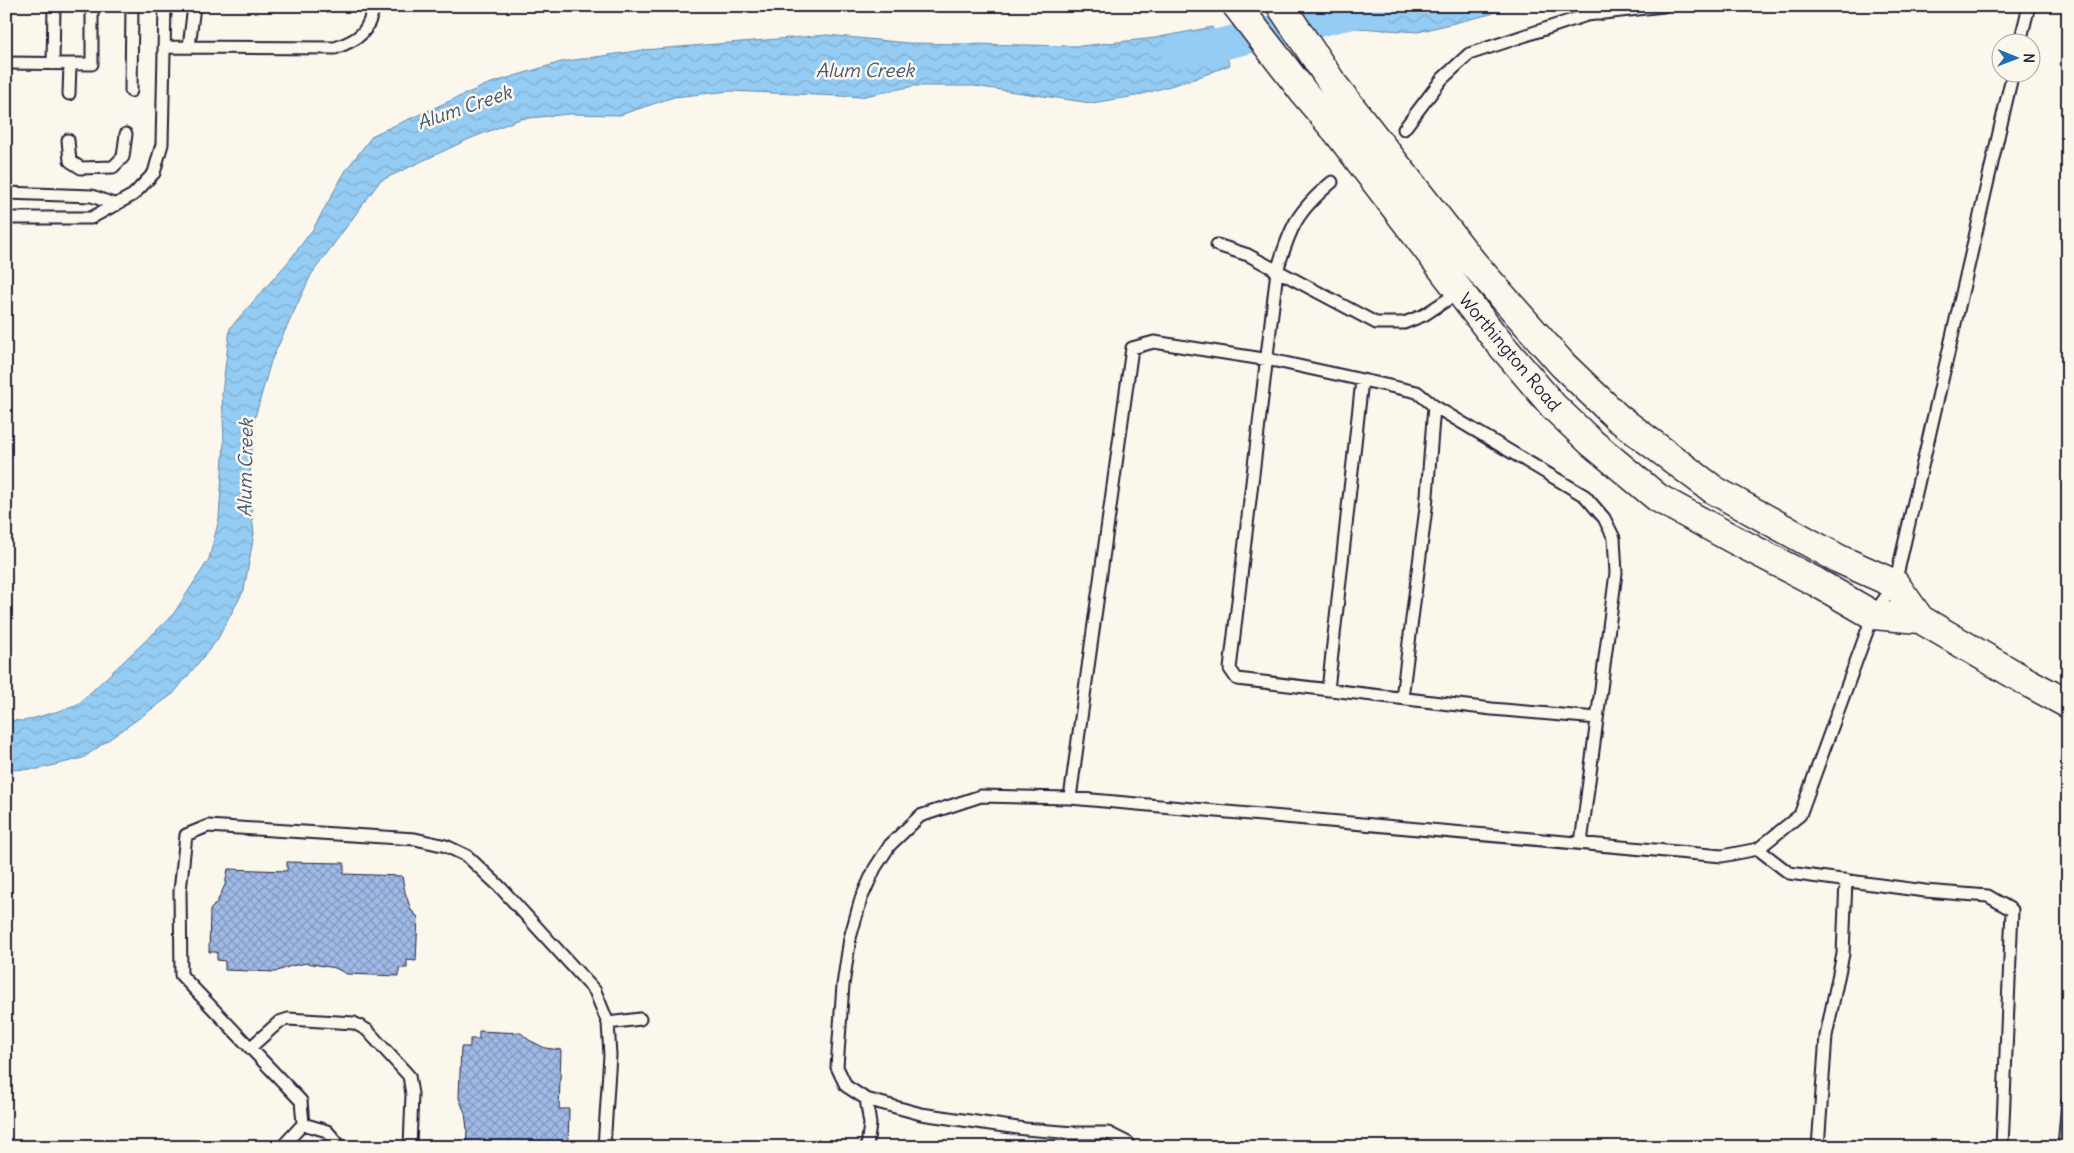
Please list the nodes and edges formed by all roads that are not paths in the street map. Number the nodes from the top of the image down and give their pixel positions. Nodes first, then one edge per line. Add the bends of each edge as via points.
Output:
1 (54, 6) edge
2 (92, 6) edge
3 (132, 6) edge
4 (165, 6) edge
5 (194, 6) edge
6 (374, 6) edge
7 (1237, 6) edge
8 (1281, 6) edge
9 (1663, 6) edge
10 (2028, 6) edge
11 (2022, 32) edge
12 (165, 47) junction
13 (189, 47) junction
14 (6, 63) edge
15 (52, 64) junction
16 (70, 64) junction
17 (2011, 82) edge
18 (131, 91) dead end
19 (69, 94) dead end
20 (1404, 129) dead end
21 (126, 134) dead end
22 (68, 140) dead end
23 (1332, 182) dead end
24 (6, 193) edge
25 (116, 205) junction
26 (6, 218) edge
27 (1217, 245) dead end
28 (1277, 271) junction
29 (1459, 292) junction
30 (1266, 359) junction
31 (1362, 380) junction
32 (1434, 406) junction
33 (1895, 584) junction
34 (1873, 615) junction
35 (1920, 618) junction
36 (1328, 690) junction
37 (1402, 698) junction
38 (2068, 704) edge
39 (1597, 718) junction
40 (1070, 798) junction
41 (1581, 843) junction
42 (1758, 849) junction
43 (1846, 880) junction
44 (640, 1019) dead end
45 (608, 1023) junction
46 (251, 1048) junction
47 (866, 1099) junction
48 (2068, 1102) edge
49 (304, 1124) junction
50 (282, 1147) edge
51 (341, 1147) edge
52 (410, 1147) edge
53 (604, 1147) edge
54 (867, 1147) edge
55 (1128, 1147) edge
56 (1818, 1147) edge
57 (2002, 1147) edge
58 (2064, 1147) edge

1 - 15 lane
2 - 16 lane via 92,64
3 - 18 lane
4 - 12 lane
5 - 13 lane
6 - 13 lane via 367,28 354,41 335,48
7 - 29 main road, Worthington Road
8 - 33 main road, Worthington Road via 1333,84 1473,263 1563,365 1618,418 1714,490 1839,559
9 - 20 lane via 1587,16 1469,54 1442,79
10 - 11 lane
12 - 13 lane
12 - 25 lane via 162,144 154,173 133,195
14 - 15 lane
15 - 16 lane
16 - 19 lane
17 - 33 lane
21 - 22 lane via 123,157 113,167 81,168 70,161
23 - 28 lane via 1311,200 1296,220
24 - 25 lane via 92,196
25 - 26 lane via 91,218
27 - 28 lane via 1248,255
28 - 29 lane via 1376,323 1404,324
28 - 30 lane
29 - 34 main road, Worthington Road via 1530,382 1554,407 1592,444 1658,498
30 - 31 lane
30 - 36 lane via 1230,669 1238,679
30 - 40 lane via 1154,342 1132,348
31 - 32 lane via 1417,392
31 - 36 lane
32 - 37 lane via 1426,508
32 - 39 lane via 1584,496 1604,518 1614,538 1616,572
33 - 34 lane
33 - 35 main road, Worthington Road
34 - 35 main road, Worthington Road
34 - 42 lane via 1800,815
35 - 38 main road, Worthington Road
36 - 37 lane
37 - 39 lane
39 - 41 lane
40 - 41 lane
40 - 47 lane via 981,796 920,816 890,845 861,899 850,938 843,985 837,1067 846,1086
41 - 42 lane via 1722,856
42 - 43 lane via 1789,873
43 - 56 lane via 1843,954 1826,1036
43 - 57 lane via 1988,896 2012,910
44 - 45 lane
45 - 46 lane via 595,991 500,887 466,856 446,846 415,840 208,826 186,835 180,891 181,975
45 - 53 lane via 610,1055
46 - 49 lane via 302,1101
46 - 52 lane via 279,1022 288,1019 354,1024 367,1030 408,1076 412,1094
47 - 54 lane via 870,1124
47 - 55 lane via 921,1114 1025,1129 1108,1133 1128,1143
48 - 58 lane
49 - 50 lane
49 - 51 lane via 326,1131

